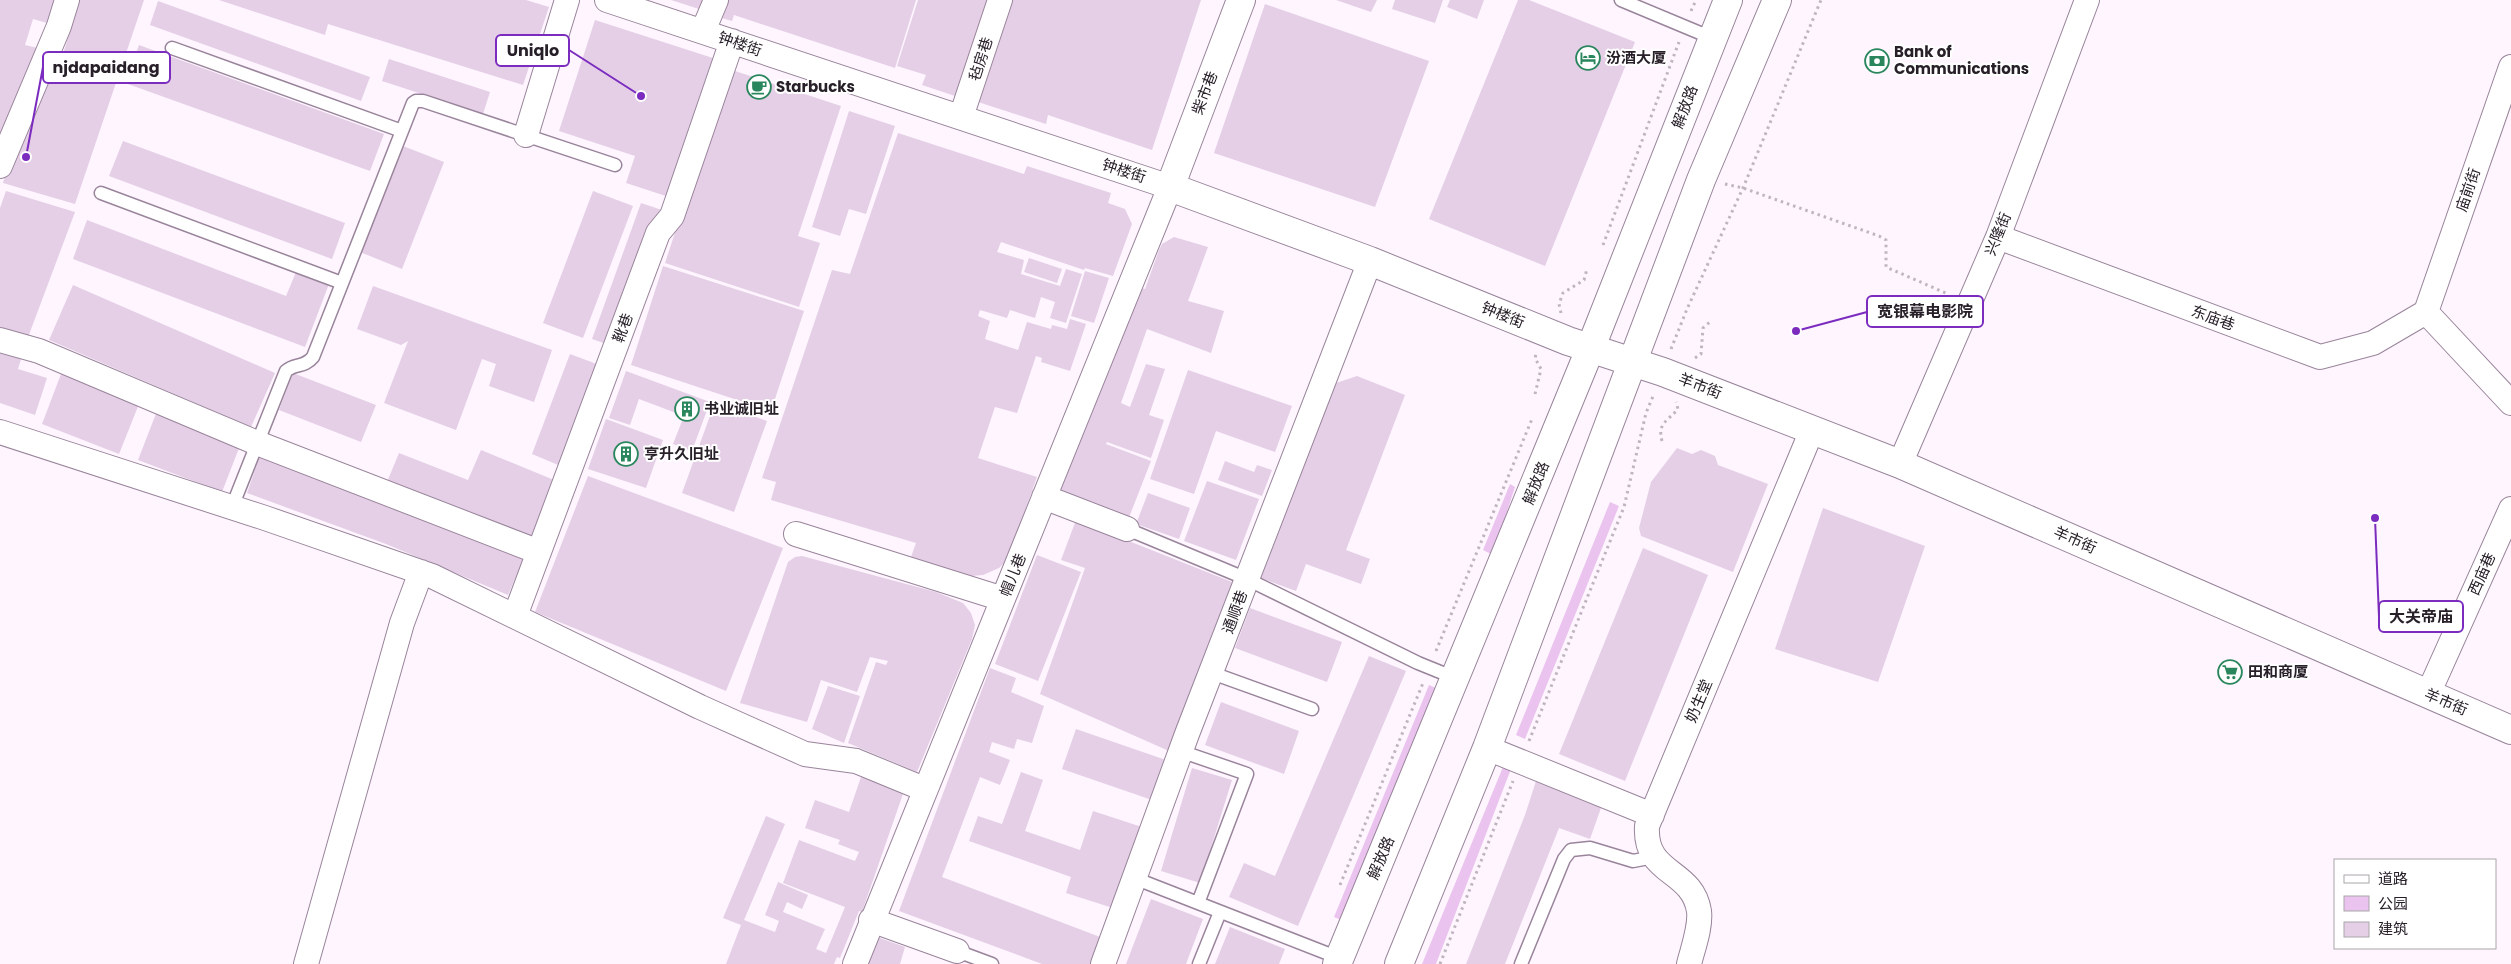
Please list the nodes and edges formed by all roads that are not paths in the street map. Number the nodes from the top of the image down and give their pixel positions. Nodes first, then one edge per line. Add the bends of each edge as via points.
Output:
1 (67, 0) edge
2 (567, 0) edge
3 (607, 0) edge
4 (716, 0) edge
5 (1000, 0) edge
6 (1241, 0) edge
7 (1621, 0) edge
8 (1728, 0) edge
9 (1777, 0) edge
10 (2087, 0) edge
11 (704, 31) junction
12 (1712, 38) junction
13 (732, 41) junction
14 (172, 48) dead end
15 (2511, 67) edge
16 (961, 117) junction
17 (402, 131) junction
18 (526, 135) junction
19 (1, 161) edge
20 (615, 165) dead end
21 (1170, 187) junction
22 (100, 193) dead end
23 (1998, 237) junction
24 (1370, 261) junction
25 (342, 283) junction
26 (2426, 312) junction
27 (0, 340) edge
28 (1591, 348) junction
29 (1633, 363) junction
30 (2511, 402) edge
31 (1812, 430) junction
32 (0, 432) edge
33 (258, 443) junction
34 (1900, 464) junction
35 (1044, 497) junction
36 (232, 507) junction
37 (2511, 509) edge
38 (1127, 529) joint
39 (796, 534) dead end
40 (539, 552) junction
41 (427, 574) junction
42 (1247, 579) junction
43 (1003, 600) junction
44 (515, 616) junction
45 (1212, 673) junction
46 (1455, 678) junction
47 (2428, 694) junction
48 (1312, 708) dead end
49 (2511, 730) edge
50 (1487, 748) junction
51 (1180, 751) junction
52 (924, 789) junction
53 (1652, 815) junction
54 (1654, 857) junction
55 (1134, 878) junction
56 (1198, 903) junction
57 (1220, 912) junction
58 (871, 920) junction
59 (957, 951) joint
60 (1338, 961) edge
61 (306, 964) edge
62 (319, 964) edge
63 (854, 964) edge
64 (992, 964) edge
65 (1103, 964) edge
66 (1199, 964) edge
67 (1399, 964) edge
68 (1521, 964) edge
69 (1689, 964) edge

1 - 19 street
2 - 18 street
3 - 11 street, 钟楼街
4 - 11 street
5 - 16 street, 毡房巷
6 - 21 main road, 柴市巷
7 - 12 lane
8 - 12 main road, 解放路
9 - 29 main road via 1701,180
10 - 23 street, 兴隆街
11 - 13 street, 钟楼街
12 - 28 main road, 解放路
13 - 16 street, 钟楼街
13 - 40 street, 靴巷 via 672,216 658,233
14 - 17 lane
15 - 26 street, 庙前街
16 - 21 street, 钟楼街
17 - 18 lane via 413,104 423,100
17 - 25 lane
18 - 20 lane
21 - 24 main road, 钟楼街
21 - 35 street, 帽儿巷
22 - 25 lane
23 - 26 street, 东庙巷 via 2320,357 2373,343
23 - 34 street, 兴隆街
24 - 28 main road, 钟楼街
24 - 42 street, 通顺巷
25 - 33 lane via 313,357 306,364 286,371
26 - 30 street
27 - 33 street via 39,351
28 - 29 main road, 钟楼街
28 - 46 main road, 解放路
29 - 31 main road, 羊市街
29 - 50 main road
31 - 34 main road, 羊市街
31 - 53 street, 奶生堂
32 - 36 street
33 - 36 lane
33 - 40 street
34 - 47 main road, 羊市街
35 - 38 street
35 - 43 street, 帽儿巷
36 - 41 street
37 - 47 street, 西庙巷
38 - 42 lane
39 - 43 street
40 - 44 street, 靴巷
41 - 44 street
41 - 61 street via 402,623
41 - 62 street
42 - 45 street, 通顺巷
42 - 46 lane
43 - 52 street, 帽儿巷
44 - 52 street via 805,754 856,761
45 - 48 lane
45 - 51 street, 通顺巷
46 - 60 main road, 解放路
47 - 49 main road, 羊市街
50 - 53 street
50 - 67 main road
51 - 55 street, 通顺巷
51 - 56 lane via 1247,774
52 - 58 street, 帽儿巷
53 - 54 street, 奶生堂 via 1647,826 1647,840
54 - 68 lane via 1633,861 1590,848 1571,850 1564,859
54 - 69 street via 1696,897 1699,913
55 - 56 lane
55 - 65 street, 通顺巷
56 - 57 lane
57 - 60 lane
57 - 66 lane
58 - 59 street
58 - 63 street, 帽儿巷
59 - 64 lane

